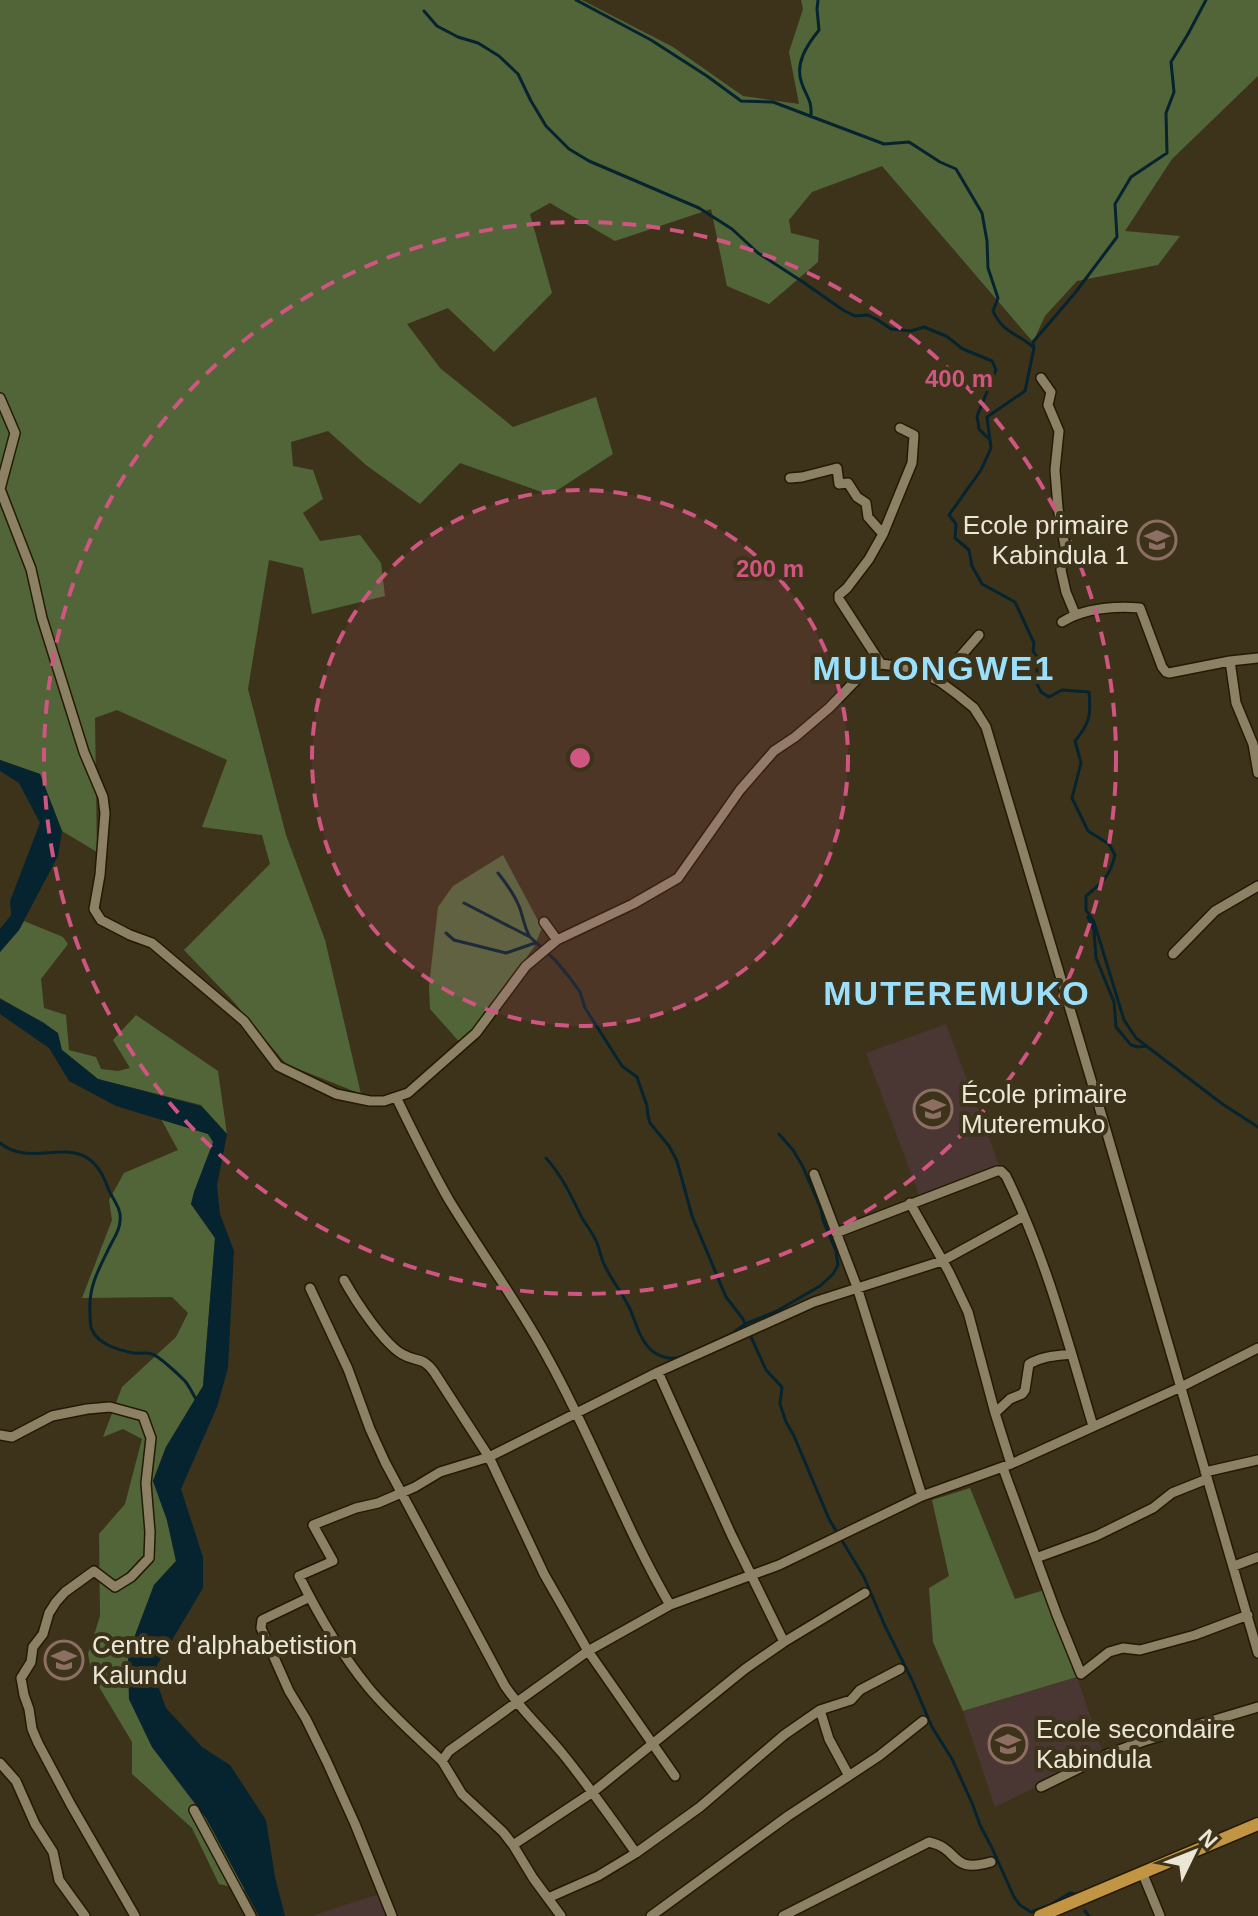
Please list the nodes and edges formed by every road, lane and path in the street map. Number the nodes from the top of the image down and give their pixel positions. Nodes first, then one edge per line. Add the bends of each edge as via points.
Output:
1 (1041, 378) dead end
2 (0, 398) edge
3 (900, 428) dead end
4 (790, 478) dead end
5 (883, 534) junction
6 (1075, 614) junction
7 (1062, 622) dead end
8 (979, 635) dead end
9 (1258, 658) edge
10 (1230, 661) junction
11 (881, 664) junction
12 (939, 681) junction
13 (1258, 726) edge
14 (1246, 729) junction
15 (1258, 773) edge
16 (1258, 886) edge
17 (544, 922) dead end
18 (557, 940) junction
19 (1173, 954) dead end
20 (396, 1097) junction
21 (814, 1174) dead end
22 (910, 1203) junction
23 (1024, 1216) junction
24 (836, 1233) junction
25 (942, 1261) junction
26 (344, 1280) dead end
27 (857, 1287) junction
28 (310, 1288) dead end
29 (1258, 1348) edge
30 (1071, 1354) junction
31 (658, 1372) junction
32 (1181, 1387) junction
33 (576, 1413) junction
34 (995, 1413) junction
35 (1093, 1426) junction
36 (0, 1435) edge
37 (489, 1457) junction
38 (1258, 1460) edge
39 (1007, 1466) junction
40 (1206, 1476) junction
41 (400, 1493) junction
42 (922, 1496) junction
43 (1258, 1557) edge
44 (1036, 1558) junction
45 (1234, 1566) junction
46 (751, 1574) junction
47 (865, 1593) dead end
48 (310, 1597) junction
49 (670, 1605) junction
50 (1248, 1615) junction
51 (784, 1642) junction
52 (588, 1651) junction
53 (1258, 1653) edge
54 (900, 1669) dead end
55 (516, 1702) junction
56 (1258, 1707) edge
57 (820, 1710) junction
58 (923, 1721) dead end
59 (653, 1742) junction
60 (442, 1761) junction
61 (0, 1763) edge
62 (675, 1776) dead end
63 (849, 1776) junction
64 (1041, 1787) dead end
65 (593, 1792) junction
66 (194, 1810) dead end
67 (1258, 1824) edge
68 (513, 1845) junction
69 (636, 1853) junction
70 (991, 1862) dead end
71 (1142, 1872) junction
72 (548, 1898) junction
73 (85, 1916) edge
74 (135, 1916) edge
75 (251, 1916) edge
76 (392, 1916) edge
77 (561, 1916) edge
78 (651, 1916) edge
79 (783, 1916) edge
80 (1040, 1916) edge
81 (1160, 1916) edge

1 - 6 street via 1051,392 1048,405 1059,431 1055,470 1065,546 1061,570
2 - 20 street via 15,433 0,489 31,569 84,752 103,797 94,909 101,920 152,943 244,1021 278,1066 336,1094 370,1101
3 - 5 street via 914,435 914,452
4 - 5 street via 837,468 839,484 848,483 866,503 868,517
5 - 11 street via 839,595
6 - 7 street
6 - 10 street via 1140,608 1169,673
8 - 12 street
9 - 10 street
10 - 14 street
11 - 12 street via 911,668
11 - 18 street via 863,673 774,751 678,878
12 - 32 street via 974,708 986,727
13 - 14 street
14 - 15 street
16 - 19 street via 1215,911
17 - 18 street
18 - 20 street via 526,966 476,1033 408,1093
20 - 33 street via 451,1202 531,1326
21 - 24 street
22 - 23 street via 1001,1171
22 - 24 street
22 - 25 street
23 - 25 street
23 - 30 street
24 - 27 street
25 - 27 street
25 - 34 street via 968,1312
26 - 37 street via 391,1344 428,1364
27 - 31 street
27 - 42 street
28 - 41 street
29 - 32 street
30 - 34 street via 1029,1364 1025,1390
30 - 35 street
31 - 33 street
31 - 46 street
32 - 35 street
32 - 40 street
33 - 37 street
33 - 49 street
34 - 39 street
35 - 39 street
36 - 74 street via 12,1437 52,1416 110,1407 143,1416 151,1438 146,1483 149,1558 115,1587 94,1571 65,1592 49,1613 21,1678 38,1743
37 - 41 street via 440,1472
37 - 52 street via 544,1574
38 - 40 street
39 - 42 street
39 - 44 street
40 - 44 street via 1096,1536
40 - 45 street
41 - 48 street via 313,1525 333,1561 299,1576
41 - 55 street
42 - 46 street
43 - 45 street
44 - 50 street via 1081,1674 1109,1652 1140,1650
45 - 50 street
46 - 49 street
46 - 51 street
47 - 51 street
48 - 60 street via 366,1685
48 - 76 street via 262,1620 261,1628 344,1799
49 - 52 street
50 - 53 street
51 - 59 street
52 - 55 street
52 - 59 street
54 - 57 street via 851,1700
55 - 60 street
55 - 65 street
56 - 64 street via 1108,1754
57 - 63 street
57 - 69 street
58 - 63 street
59 - 62 street
59 - 65 street
60 - 68 street via 462,1794
61 - 73 street via 16,1781 53,1852 59,1880
63 - 78 street
65 - 68 street
65 - 69 street
66 - 75 street
67 - 71 highway
68 - 72 street
69 - 72 street
70 - 79 street via 969,1867 929,1842
71 - 80 highway
71 - 81 street
72 - 77 street

